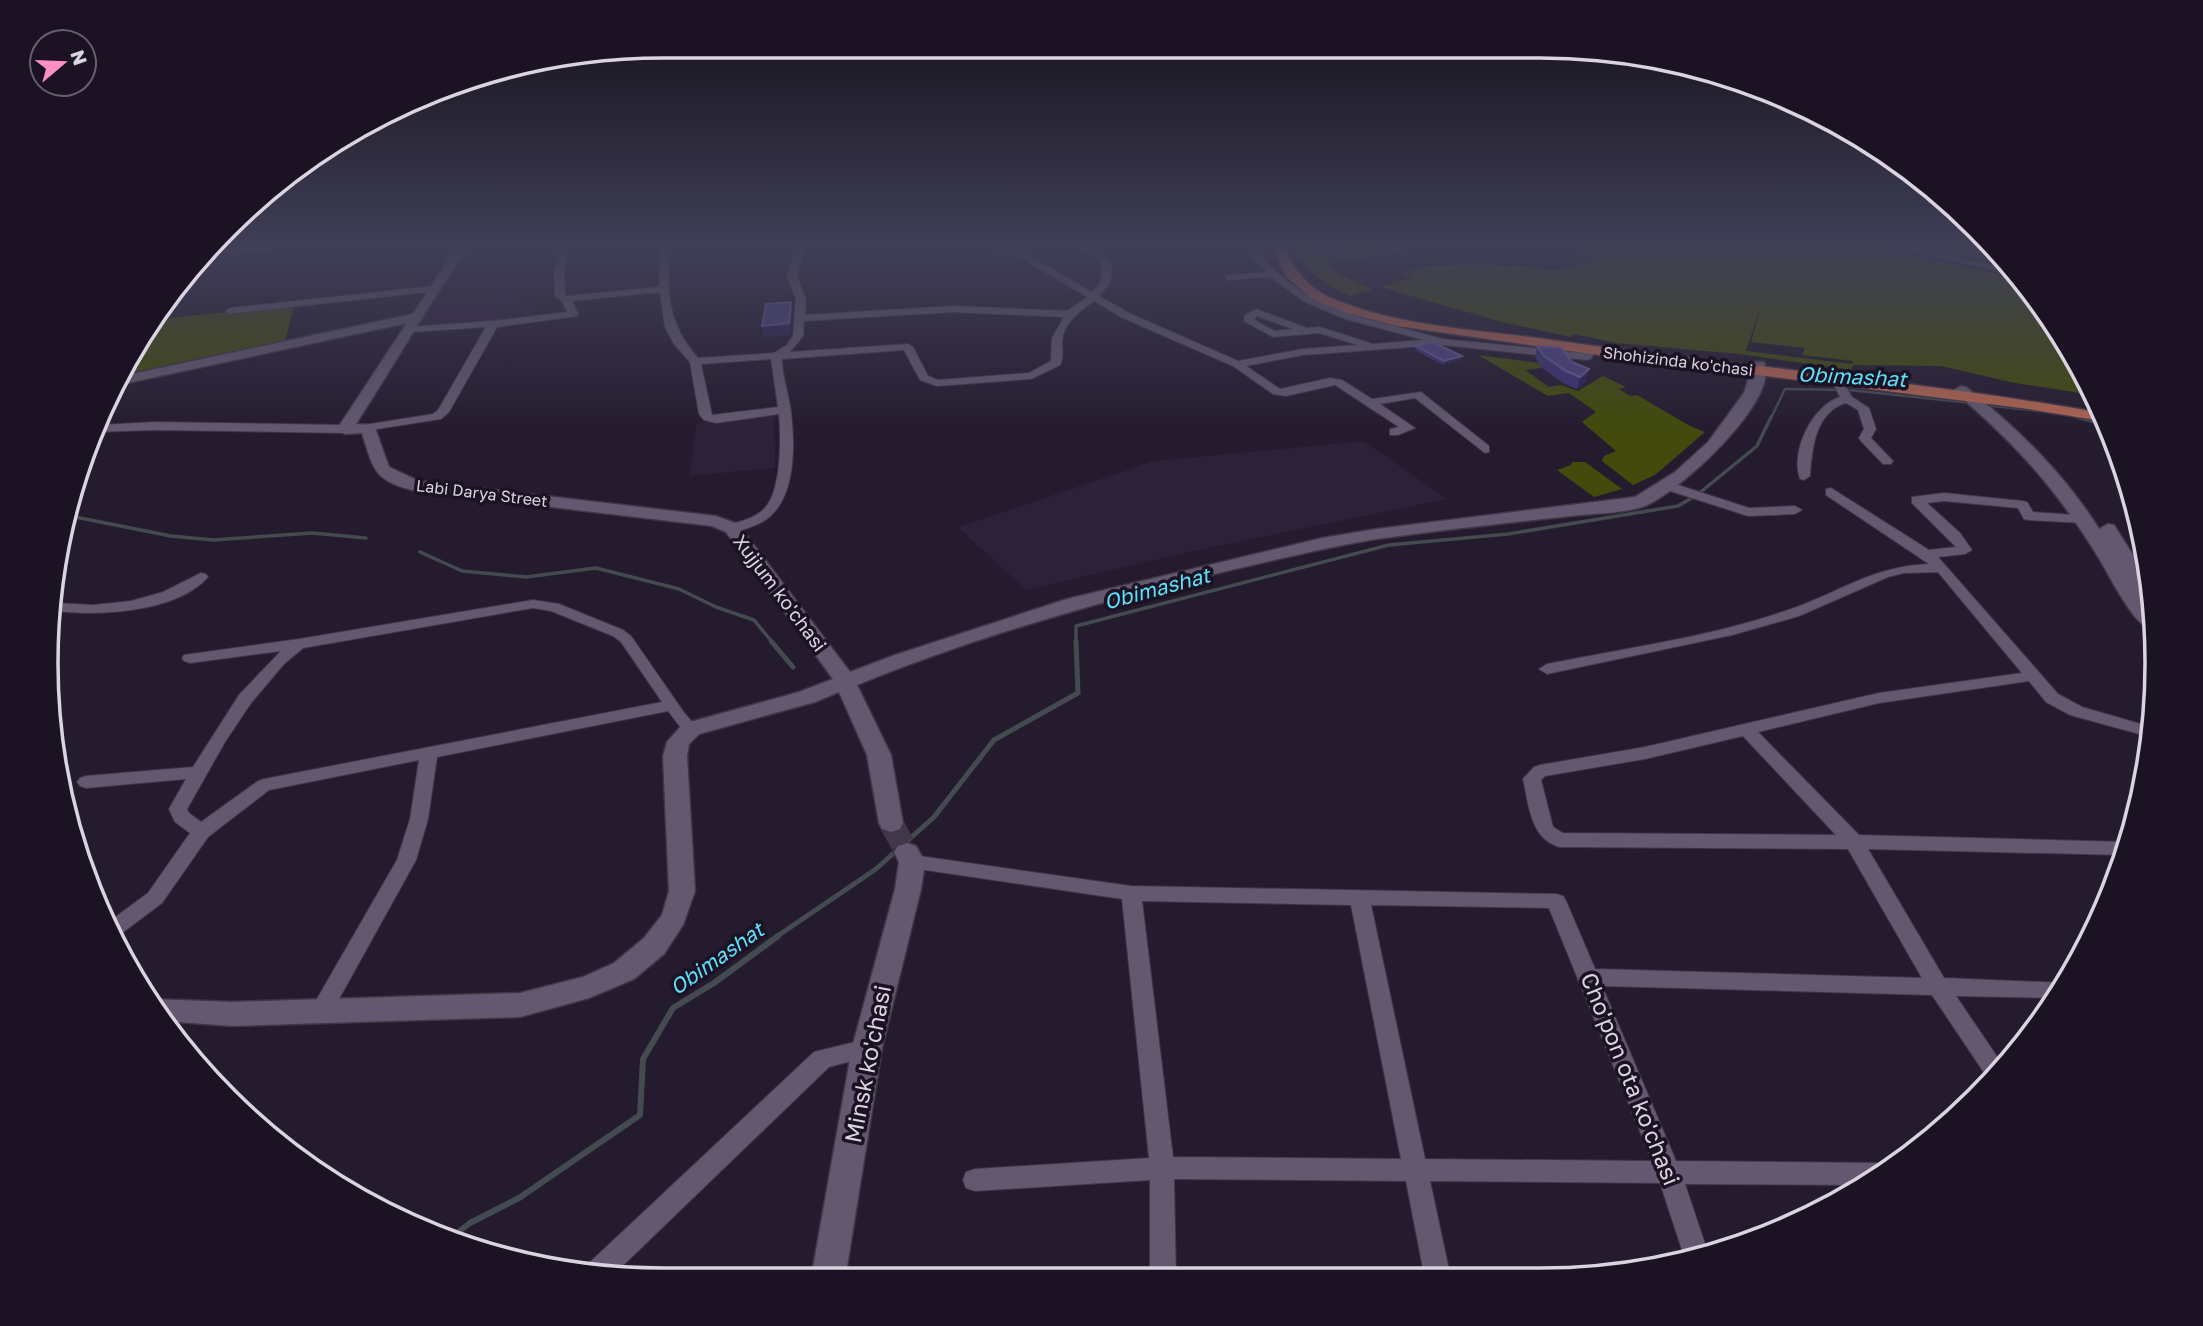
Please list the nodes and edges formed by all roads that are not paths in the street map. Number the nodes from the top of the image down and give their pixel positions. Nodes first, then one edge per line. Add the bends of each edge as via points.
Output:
1 (240, 310) edge
2 (422, 310) edge
3 (571, 310) edge
4 (668, 310) edge
5 (800, 310) edge
6 (939, 310) edge
7 (974, 310) edge
8 (1076, 310) edge
9 (1116, 310) edge
10 (1329, 310) edge
11 (1357, 310) edge
12 (1369, 310) edge
13 (230, 311) dead end
14 (1070, 314) junction
15 (799, 318) junction
16 (415, 323) junction
17 (493, 324) junction
18 (1306, 331) dead end
19 (1472, 334) junction
20 (1443, 342) junction
21 (1375, 347) junction
22 (1541, 348) junction
23 (778, 354) junction
24 (695, 361) junction
25 (1237, 364) junction
26 (1759, 368) junction
27 (129, 379) edge
28 (1842, 390) junction
29 (1973, 394) junction
30 (1372, 402) junction
31 (2089, 409) edge
32 (785, 410) junction
33 (2092, 415) edge
34 (368, 428) junction
35 (105, 429) edge
36 (345, 429) junction
37 (1394, 432) dead end
38 (1485, 449) dead end
39 (1887, 461) dead end
40 (1804, 476) dead end
41 (1669, 486) junction
42 (1831, 492) dead end
43 (1795, 510) dead end
44 (2084, 519) junction
45 (732, 528) junction
46 (1926, 554) junction
47 (1942, 568) junction
48 (201, 578) dead end
49 (2139, 579) edge
50 (61, 608) edge
51 (2143, 612) edge
52 (299, 644) junction
53 (190, 658) dead end
54 (1546, 669) dead end
55 (2032, 676) junction
56 (845, 681) junction
57 (673, 705) junction
58 (691, 729) junction
59 (1746, 729) junction
60 (2141, 729) edge
61 (429, 752) junction
62 (198, 772) junction
63 (86, 782) dead end
64 (891, 823) tunnel mouth
65 (201, 832) junction
66 (1854, 842) junction
67 (2116, 848) edge
68 (909, 857) joint
69 (1131, 893) junction
70 (1360, 898) junction
71 (118, 926) edge
72 (1589, 977) junction
73 (1940, 988) junction
74 (2049, 990) edge
75 (168, 1010) edge
76 (321, 1011) junction
77 (867, 1048) junction
78 (1991, 1066) edge
79 (1162, 1168) junction
80 (1416, 1170) junction
81 (1669, 1173) junction
82 (1864, 1174) edge
83 (975, 1180) dead end
84 (1694, 1249) edge
85 (605, 1265) edge
86 (830, 1268) edge
87 (1163, 1268) edge
88 (1436, 1268) edge

1 - 13 street
2 - 16 street
3 - 17 street via 570,316
4 - 24 street via 671,330
5 - 15 street
6 - 15 street
7 - 14 street
8 - 14 street
9 - 25 street
10 - 20 street
11 - 19 main road, Shohizinda ko'chasi
12 - 26 main road, Shohizinda ko'chasi via 1444,325
14 - 23 street via 1057,338 1056,363 1031,376 937,383 924,378 908,346
15 - 23 street via 798,336
16 - 17 street
16 - 27 street via 217,358
16 - 36 street
17 - 34 street via 443,412 426,420
18 - 21 street via 1332,332
19 - 20 street
19 - 22 main road, Shohizinda ko'chasi
20 - 21 street
20 - 22 street
21 - 25 street via 1296,353
22 - 26 main road, Shohizinda ko'chasi
23 - 24 street
23 - 32 street, Xujjum ko'chasi via 776,368
24 - 32 street via 708,418
25 - 30 street via 1281,393 1338,382
26 - 28 main road, Shohizinda ko'chasi
26 - 29 main road, Shohizinda ko'chasi
26 - 41 street via 1760,377 1748,400 1723,435 1704,458
28 - 29 main road, Shohizinda ko'chasi
28 - 39 street via 1863,408 1870,429 1865,438
28 - 40 street via 1824,408 1805,447
29 - 31 main road, Shohizinda ko'chasi
29 - 33 main road, Shohizinda ko'chasi
29 - 44 street via 2055,480
29 - 49 street via 2028,435 2069,479 2103,521
30 - 37 street via 1409,428
30 - 38 street via 1417,394
32 - 45 street, Xujjum ko'chasi via 785,451 773,508
34 - 36 street
34 - 45 street, Labi Darya Street via 382,470 416,486 716,521
35 - 36 street
41 - 43 street via 1748,512
41 - 56 street via 1639,502 1376,534 1230,565 1047,611
42 - 46 street
44 - 46 street via 2029,516 2022,505 1944,497 1917,499 1965,550
44 - 51 street
45 - 56 street, Xujjum ko'chasi
46 - 47 street
47 - 54 street via 1883,574 1794,613 1727,632
47 - 55 street
48 - 50 street via 173,595 141,604
52 - 53 street
52 - 57 street via 533,604 554,607 626,639
52 - 62 street via 273,663
55 - 59 street via 1878,698
55 - 60 street via 2052,698 2076,710
56 - 58 street via 807,697
56 - 64 street via 879,755
57 - 58 street
57 - 61 street
58 - 76 street via 678,742 675,756 680,900 674,918 654,946 624,971 589,987 520,1005
59 - 66 street
59 - 66 street via 1540,771 1532,779 1545,830 1559,840
61 - 65 street via 274,781 255,790
61 - 76 street via 419,819 406,860
62 - 63 street
62 - 65 street via 178,809 181,817
65 - 71 street via 155,898
66 - 67 street
66 - 73 street
68 - 69 street
68 - 77 street, Minsk ko'chasi via 908,889
69 - 70 street
69 - 79 street
70 - 72 street, Cho'pon ota ko'chasi via 1556,901
70 - 80 street
72 - 73 street
72 - 81 street, Cho'pon ota ko'chasi
73 - 74 street
73 - 78 street
75 - 76 street via 232,1014
77 - 85 street via 822,1059
77 - 86 street, Minsk ko'chasi
79 - 80 street
79 - 83 street
79 - 87 street
80 - 81 street
80 - 88 street
81 - 82 street
81 - 84 street, Cho'pon ota ko'chasi

